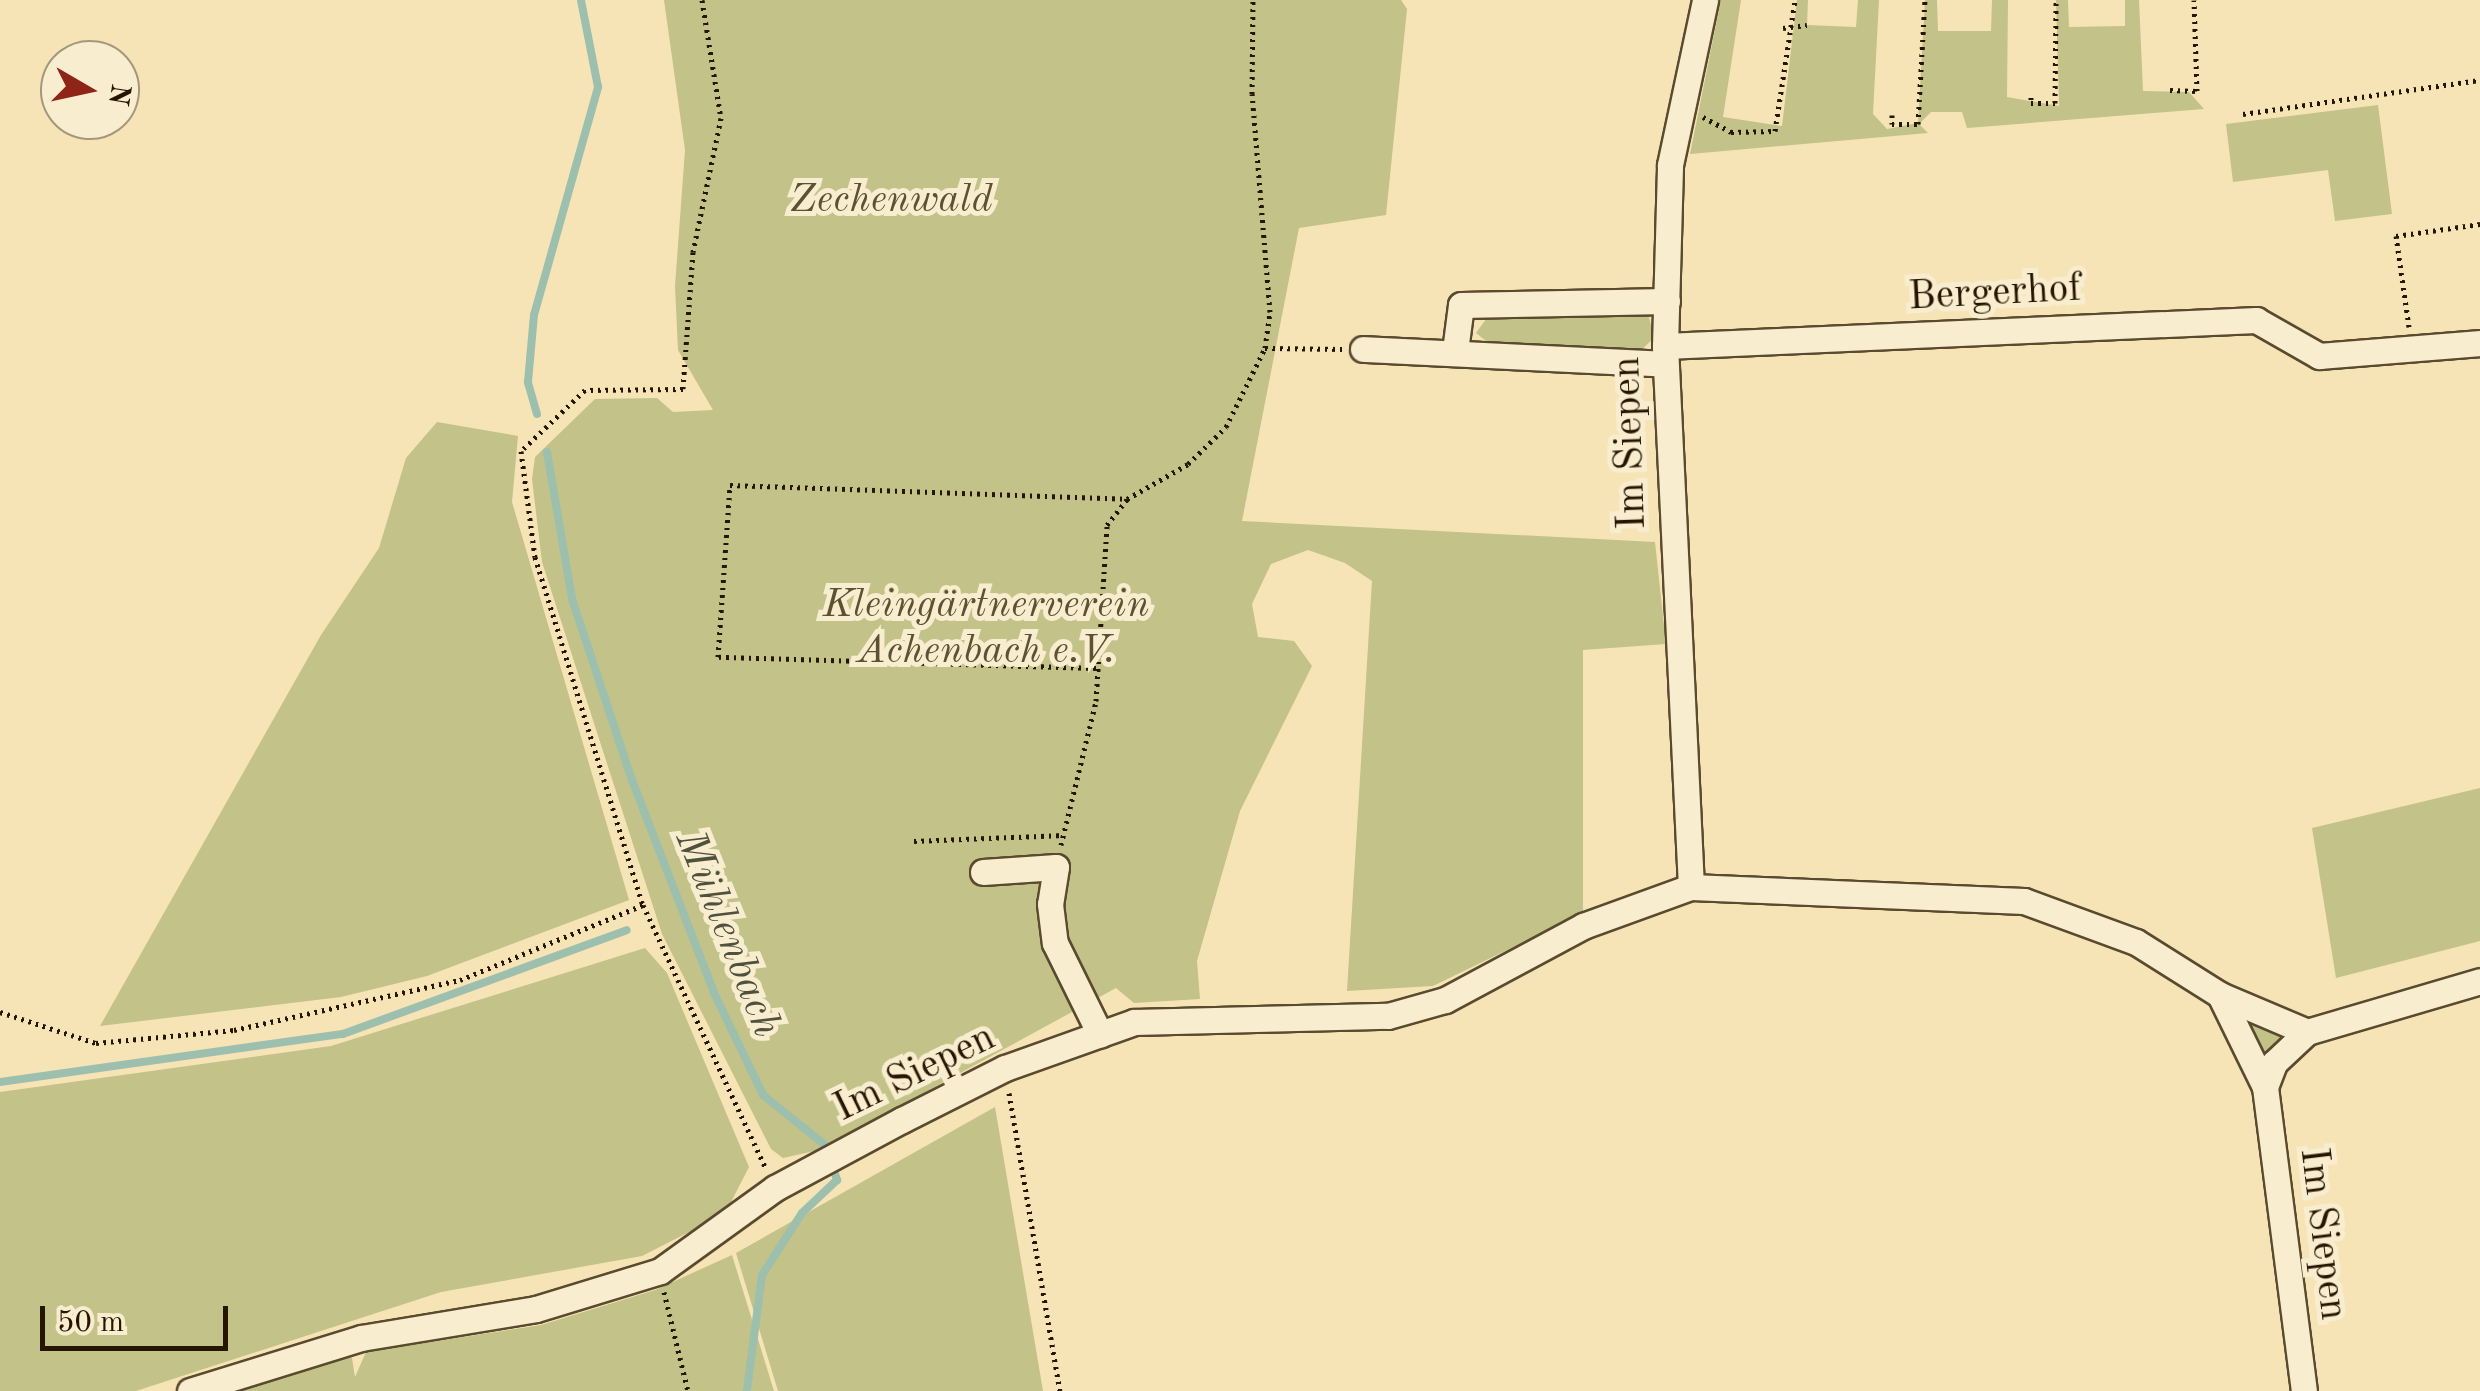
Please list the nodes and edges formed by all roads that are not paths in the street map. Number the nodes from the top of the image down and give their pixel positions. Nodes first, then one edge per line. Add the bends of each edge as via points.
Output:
1 (1705, 0) edge
2 (1667, 301) junction
3 (2480, 343) edge
4 (1363, 350) road end
5 (1456, 351) junction
6 (1665, 355) junction
7 (984, 872) dead end
8 (1691, 887) junction
9 (2480, 980) edge
10 (2220, 995) junction
11 (2307, 1032) junction
12 (1100, 1034) junction
13 (2264, 1088) junction
14 (190, 1391) edge
15 (2304, 1391) edge

1 - 2 street, Im Siepen via 1670,165
2 - 5 street via 1461,306
2 - 6 street, Im Siepen
3 - 6 street, Bergerhof via 2319,356 2256,320
4 - 5 street, Bergerhof
5 - 6 street, Bergerhof
6 - 8 street, Im Siepen
7 - 12 street via 1056,867 1050,904 1055,943
8 - 10 street, Im Siepen via 2024,901 2136,942
8 - 12 street, Im Siepen via 1584,926 1445,1000 1388,1016 1195,1017 1134,1022
9 - 11 street
10 - 11 street, Im Siepen
10 - 13 street, Im Siepen
11 - 13 street via 2274,1063
12 - 14 street, Im Siepen via 1005,1068 774,1188 660,1271 536,1309 362,1338
13 - 15 street, Im Siepen

